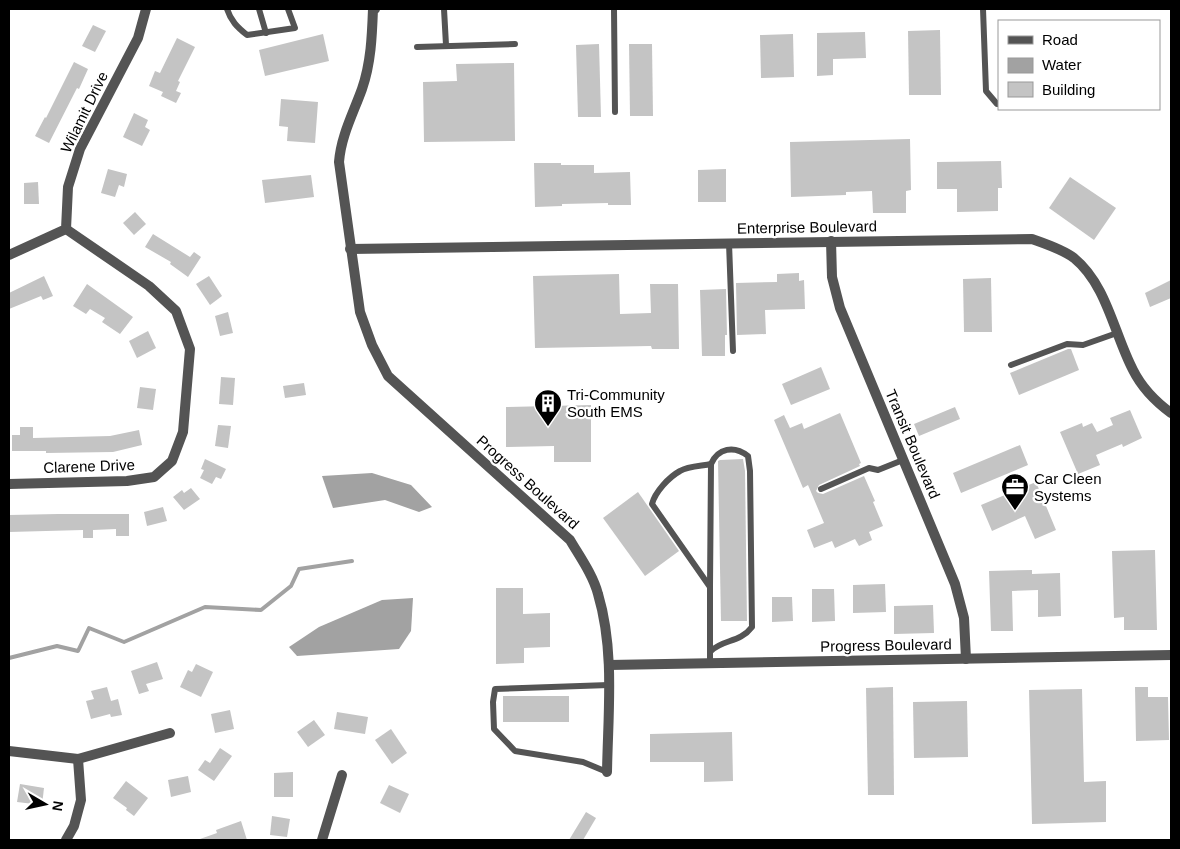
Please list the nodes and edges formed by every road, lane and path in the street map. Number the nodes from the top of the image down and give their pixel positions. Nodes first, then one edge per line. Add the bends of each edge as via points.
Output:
1 (146, 9) edge
2 (227, 9) edge
3 (259, 9) edge
4 (288, 9) edge
5 (374, 9) edge
6 (444, 9) edge
7 (614, 9) edge
8 (984, 9) edge
9 (266, 33) junction
10 (516, 44) dead end
11 (446, 46) junction
12 (417, 47) dead end
13 (998, 103) edge
14 (615, 112) dead end
15 (66, 229) junction
16 (830, 241) junction
17 (729, 243) junction
18 (350, 249) junction
19 (9, 254) edge
20 (1118, 333) junction
21 (733, 351) dead end
22 (1011, 365) dead end
23 (1171, 413) edge
24 (903, 460) junction
25 (711, 464) junction
26 (9, 484) edge
27 (821, 489) dead end
28 (710, 587) junction
29 (710, 651) junction
30 (1171, 655) edge
31 (966, 659) junction
32 (710, 663) junction
33 (609, 665) junction
34 (609, 685) junction
35 (170, 733) dead end
36 (9, 751) edge
37 (78, 759) junction
38 (607, 772) joint
39 (342, 775) dead end
40 (66, 840) edge
41 (322, 840) edge

1 - 15 street, Wilamit Drive via 138,38 80,149 68,187
2 - 9 lane via 236,26 247,34
3 - 9 lane
4 - 9 lane via 295,28
5 - 18 street, Progress Boulevard via 370,55 362,88 340,146 339,162
6 - 11 lane
7 - 14 lane
8 - 13 lane via 986,91
10 - 11 lane
11 - 12 lane
15 - 19 street
15 - 26 street, Clarene Drive via 149,286 176,311 190,349 183,432 172,461 154,477 127,481
16 - 17 street, Enterprise Boulevard
16 - 20 street, Enterprise Boulevard via 1032,239 1054,246 1074,258 1091,277
16 - 24 street, Transit Boulevard via 832,277 840,308
17 - 18 street, Enterprise Boulevard
17 - 21 lane
18 - 33 street, Progress Boulevard via 360,312 388,376 570,540 598,592
20 - 22 lane via 1083,345 1067,344
20 - 23 street, Enterprise Boulevard via 1134,372 1155,402
24 - 27 lane via 878,470 870,468
24 - 31 street, Transit Boulevard via 955,584 964,618
25 - 28 lane
25 - 28 lane via 680,470 654,497 652,504
25 - 29 lane via 714,457 726,449 740,450 748,456 752,627 747,634
28 - 29 lane
29 - 32 lane
30 - 31 street, Progress Boulevard
31 - 32 street, Progress Boulevard
32 - 33 street, Progress Boulevard
33 - 34 street
34 - 38 street
34 - 38 lane via 496,689 493,702 494,729 515,751 583,762
35 - 37 street
36 - 37 street
37 - 40 street via 81,800 74,826
39 - 41 street

